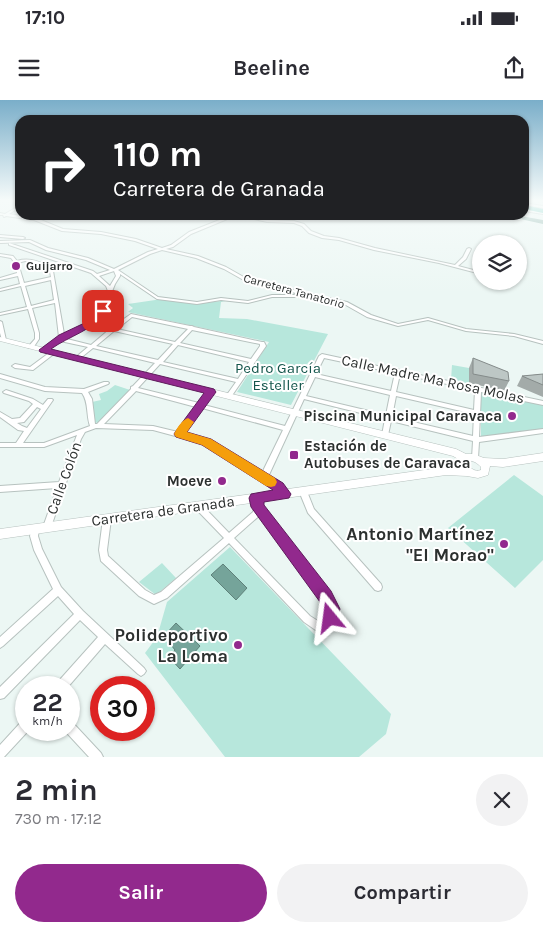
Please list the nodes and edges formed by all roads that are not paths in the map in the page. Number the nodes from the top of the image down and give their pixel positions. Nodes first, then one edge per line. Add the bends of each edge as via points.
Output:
1 (75, 232) edge
2 (194, 232) edge
3 (310, 232) edge
4 (0, 236) edge
5 (26, 241) junction
6 (0, 242) edge
7 (161, 249) junction
8 (469, 249) dead end
9 (0, 255) edge
10 (16, 262) junction
11 (456, 266) junction
12 (116, 270) junction
13 (472, 270) edge
14 (20, 274) junction
15 (97, 275) junction
16 (124, 276) junction
17 (0, 278) edge
18 (53, 278) junction
19 (117, 278) junction
20 (113, 283) junction
21 (106, 284) junction
22 (23, 285) junction
23 (0, 290) edge
24 (110, 291) junction
25 (305, 294) junction
26 (57, 301) junction
27 (30, 307) junction
28 (0, 314) edge
29 (0, 322) edge
30 (192, 327) junction
31 (113, 329) junction
32 (2, 338) edge
33 (61, 338) junction
34 (543, 343) edge
35 (176, 344) junction
36 (93, 346) junction
37 (31, 347) junction
38 (43, 350) junction
39 (53, 352) junction
40 (78, 358) junction
41 (252, 361) junction
42 (158, 363) junction
43 (16, 366) dead end
44 (398, 371) junction
45 (313, 375) junction
46 (0, 376) edge
47 (146, 376) junction
48 (239, 381) junction
49 (106, 382) dead end
50 (134, 388) junction
51 (478, 388) junction
52 (84, 391) junction
53 (6, 392) dead end
54 (210, 392) junction
55 (393, 393) junction
56 (229, 396) junction
57 (302, 397) junction
58 (50, 400) dead end
59 (37, 403) junction
60 (543, 403) edge
61 (200, 406) junction
62 (44, 408) junction
63 (294, 413) junction
64 (477, 413) junction
65 (0, 414) edge
66 (388, 418) junction
67 (13, 422) junction
68 (96, 426) junction
69 (287, 428) junction
70 (28, 430) junction
71 (543, 430) edge
72 (84, 431) junction
73 (180, 434) junction
74 (385, 436) junction
75 (476, 439) junction
76 (0, 445) edge
77 (18, 445) junction
78 (543, 457) edge
79 (473, 464) junction
80 (264, 477) junction
81 (62, 485) junction
82 (0, 489) edge
83 (303, 491) junction
84 (284, 494) junction
85 (198, 506) junction
86 (258, 509) junction
87 (106, 519) junction
88 (41, 528) junction
89 (0, 534) edge
90 (229, 538) junction
91 (378, 587) dead end
92 (58, 590) junction
93 (80, 614) junction
94 (104, 638) junction
95 (0, 644) edge
96 (141, 671) dead end
97 (71, 676) edge
98 (0, 694) edge
99 (15, 737) edge
100 (80, 739) edge
101 (0, 753) edge
102 (97, 757) edge

1 - 7 street, Carretera Tanatorio via 127,238
2 - 7 street
3 - 11 street via 323,238
4 - 5 street via 15,236
5 - 6 street
5 - 12 street
6 - 15 street via 20,246
7 - 12 street
7 - 25 street, Carretera Tanatorio via 197,257 248,281
8 - 11 street
9 - 10 street via 12,257
10 - 14 street
10 - 18 street via 25,260 45,266 51,270
11 - 13 street
12 - 15 street
12 - 16 street
12 - 19 street
14 - 17 street
14 - 22 street
15 - 21 street
16 - 19 street
16 - 25 street via 157,298 194,303 221,299 250,302 272,296
18 - 22 street
18 - 26 street
19 - 20 street
20 - 21 street
20 - 24 street
21 - 24 street
22 - 23 street
22 - 27 street
24 - 33 street via 98,320
25 - 34 street, Carretera Tanatorio via 345,303 369,316 398,325 428,319 466,330 506,334
26 - 27 street
26 - 33 street
27 - 28 street
27 - 37 street via 37,333
29 - 32 street
30 - 31 street via 130,315
30 - 35 street
30 - 41 street via 264,344
31 - 35 street
31 - 36 street
32 - 37 street
33 - 36 street
33 - 38 street
35 - 41 street
35 - 42 street
36 - 40 street
36 - 42 street
37 - 38 street
38 - 39 street
39 - 40 street
39 - 43 street via 31,369
40 - 47 street
41 - 48 street
42 - 47 street
42 - 48 street
44 - 45 street, Calle Madre Mª Rosa Molas via 322,356
44 - 51 street, Calle Madre Mª Rosa Molas
44 - 55 street
45 - 55 street
45 - 57 street
46 - 52 street via 45,389
47 - 50 street
47 - 54 street
48 - 56 street
49 - 52 street
50 - 61 street
50 - 68 street
51 - 60 street, Calle Madre Mª Rosa Molas
51 - 64 street
52 - 68 street via 90,401 90,419
53 - 59 street
54 - 56 street
54 - 61 street
55 - 64 street
55 - 66 street
56 - 63 street
57 - 63 street
57 - 66 street
58 - 62 street
59 - 62 street
59 - 67 street via 22,420
61 - 69 street
61 - 73 street
62 - 70 street
63 - 69 street
63 - 74 street
64 - 75 street
65 - 67 street
66 - 74 street
66 - 75 street
67 - 70 street
68 - 72 street
68 - 73 street via 147,427
69 - 80 street
70 - 77 street
71 - 75 street
72 - 77 street via 44,445
72 - 81 street, Calle Colón via 78,439
73 - 80 street via 207,442
74 - 79 street via 456,453
75 - 79 street
76 - 77 street
78 - 79 street, Carretera de Granada
79 - 83 street, Carretera de Granada via 446,471
80 - 84 street
81 - 82 street
81 - 88 street, Calle Colón
83 - 84 street, Carretera de Granada
83 - 91 street via 311,511
84 - 86 street, Carretera de Granada
85 - 86 street, Carretera de Granada
85 - 87 street, Carretera de Granada
85 - 90 street
86 - 90 street
86 - 90 street via 326,597 332,609 328,621 321,626 312,624
87 - 88 street, Carretera de Granada
87 - 90 street via 104,558 154,600 164,595
88 - 89 street, Carretera de Granada
88 - 92 street via 34,536
92 - 93 street
92 - 95 street
93 - 94 street
93 - 98 street
94 - 96 street
94 - 97 street
99 - 101 street
100 - 102 street

